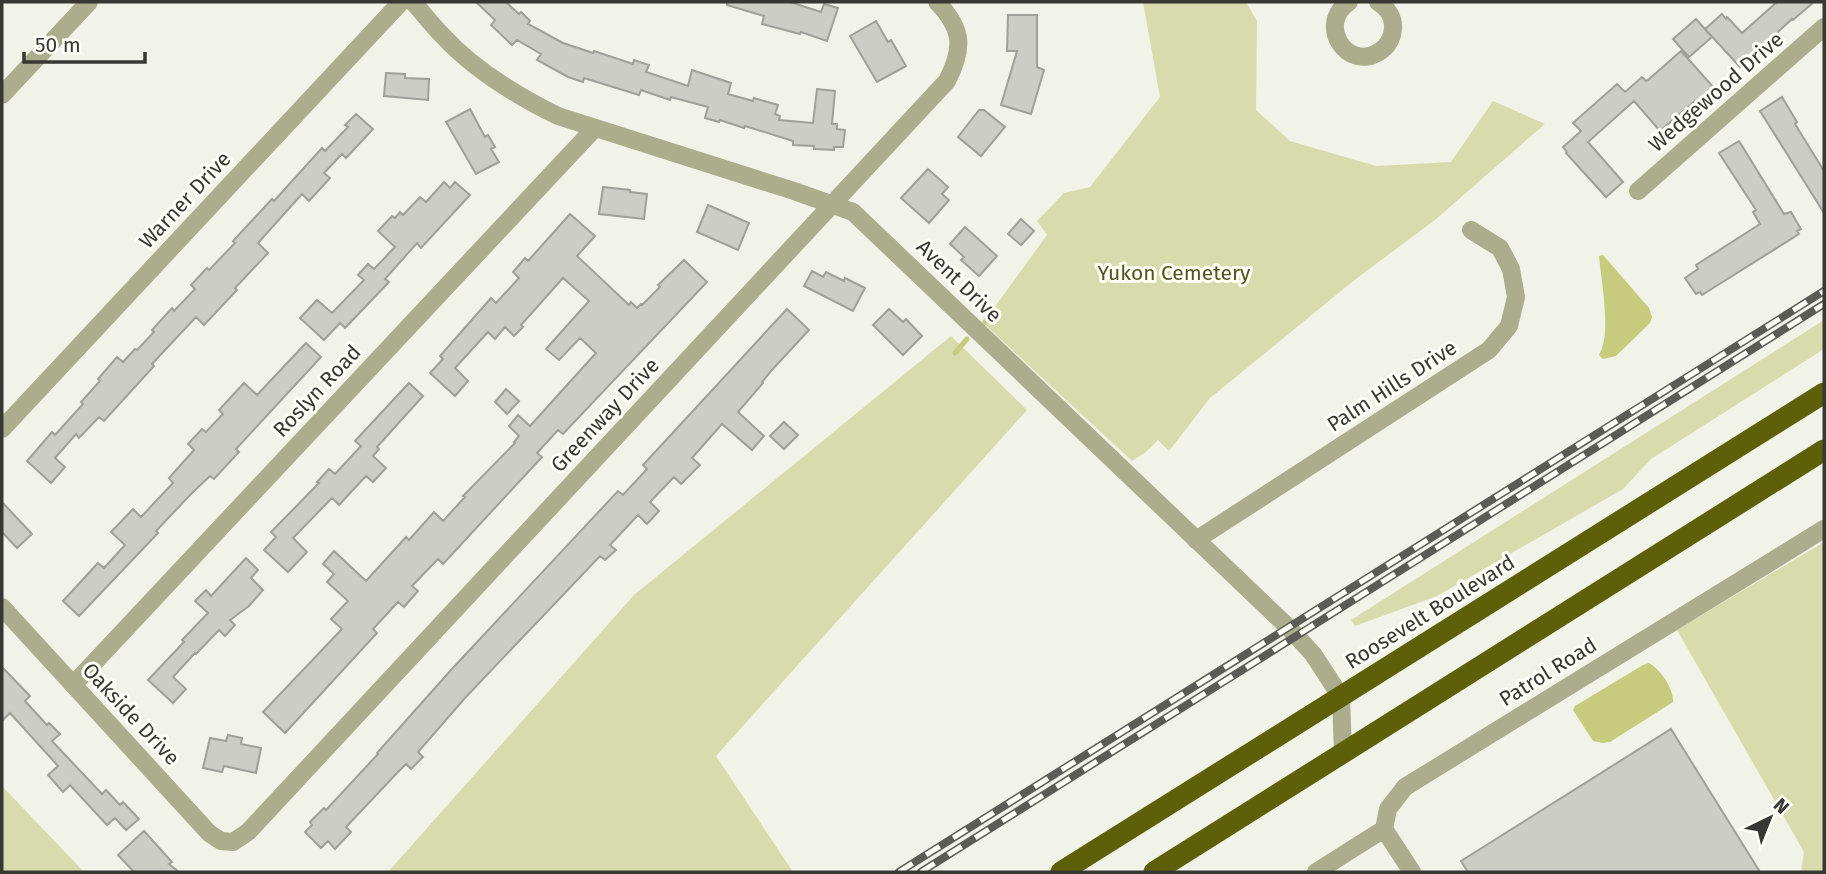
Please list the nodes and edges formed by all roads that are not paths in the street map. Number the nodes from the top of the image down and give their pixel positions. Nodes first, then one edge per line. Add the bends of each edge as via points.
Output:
1 (89, 2) edge
2 (401, 2) edge
3 (413, 2) edge
4 (937, 2) edge
5 (1349, 2) edge
6 (1383, 3) edge
7 (1824, 27) edge
8 (2, 95) edge
9 (594, 129) junction
10 (1638, 191) dead end
11 (833, 204) junction
12 (1471, 230) dead end
13 (1824, 393) edge
14 (2, 429) edge
15 (1824, 450) edge
16 (1824, 529) edge
17 (1196, 540) junction
18 (2, 607) edge
19 (73, 685) junction
20 (1340, 697) junction
21 (1343, 753) junction
22 (1384, 829) junction
23 (233, 842) joint
24 (1061, 872) edge
25 (1154, 872) edge
26 (1316, 872) edge
27 (1412, 872) edge

1 - 8 street
2 - 14 street, Warner Drive
3 - 9 street, Avent Drive via 442,36 499,83 527,101
4 - 11 street, Greenway Drive via 957,31 956,64 947,81
5 - 6 street via 1339,10 1334,30 1342,48 1359,57 1378,53 1391,40 1393,22
7 - 10 street, Wedgewood Drive
9 - 11 street, Avent Drive
9 - 19 street, Roslyn Road
11 - 17 street, Avent Drive via 853,212
11 - 23 street, Greenway Drive via 248,832
12 - 17 street, Palm Hills Drive via 1500,248 1511,269 1516,297 1508,326 1489,350
13 - 20 highway, Roosevelt Boulevard
15 - 21 highway
16 - 22 street, Patrol Road via 1405,787 1388,809
17 - 20 street, Avent Drive via 1313,654
18 - 19 street, Oakside Drive
19 - 23 street, Oakside Drive via 209,833
20 - 21 street, Avent Drive
20 - 24 highway, Roosevelt Boulevard
21 - 25 highway
22 - 26 street
22 - 27 street

